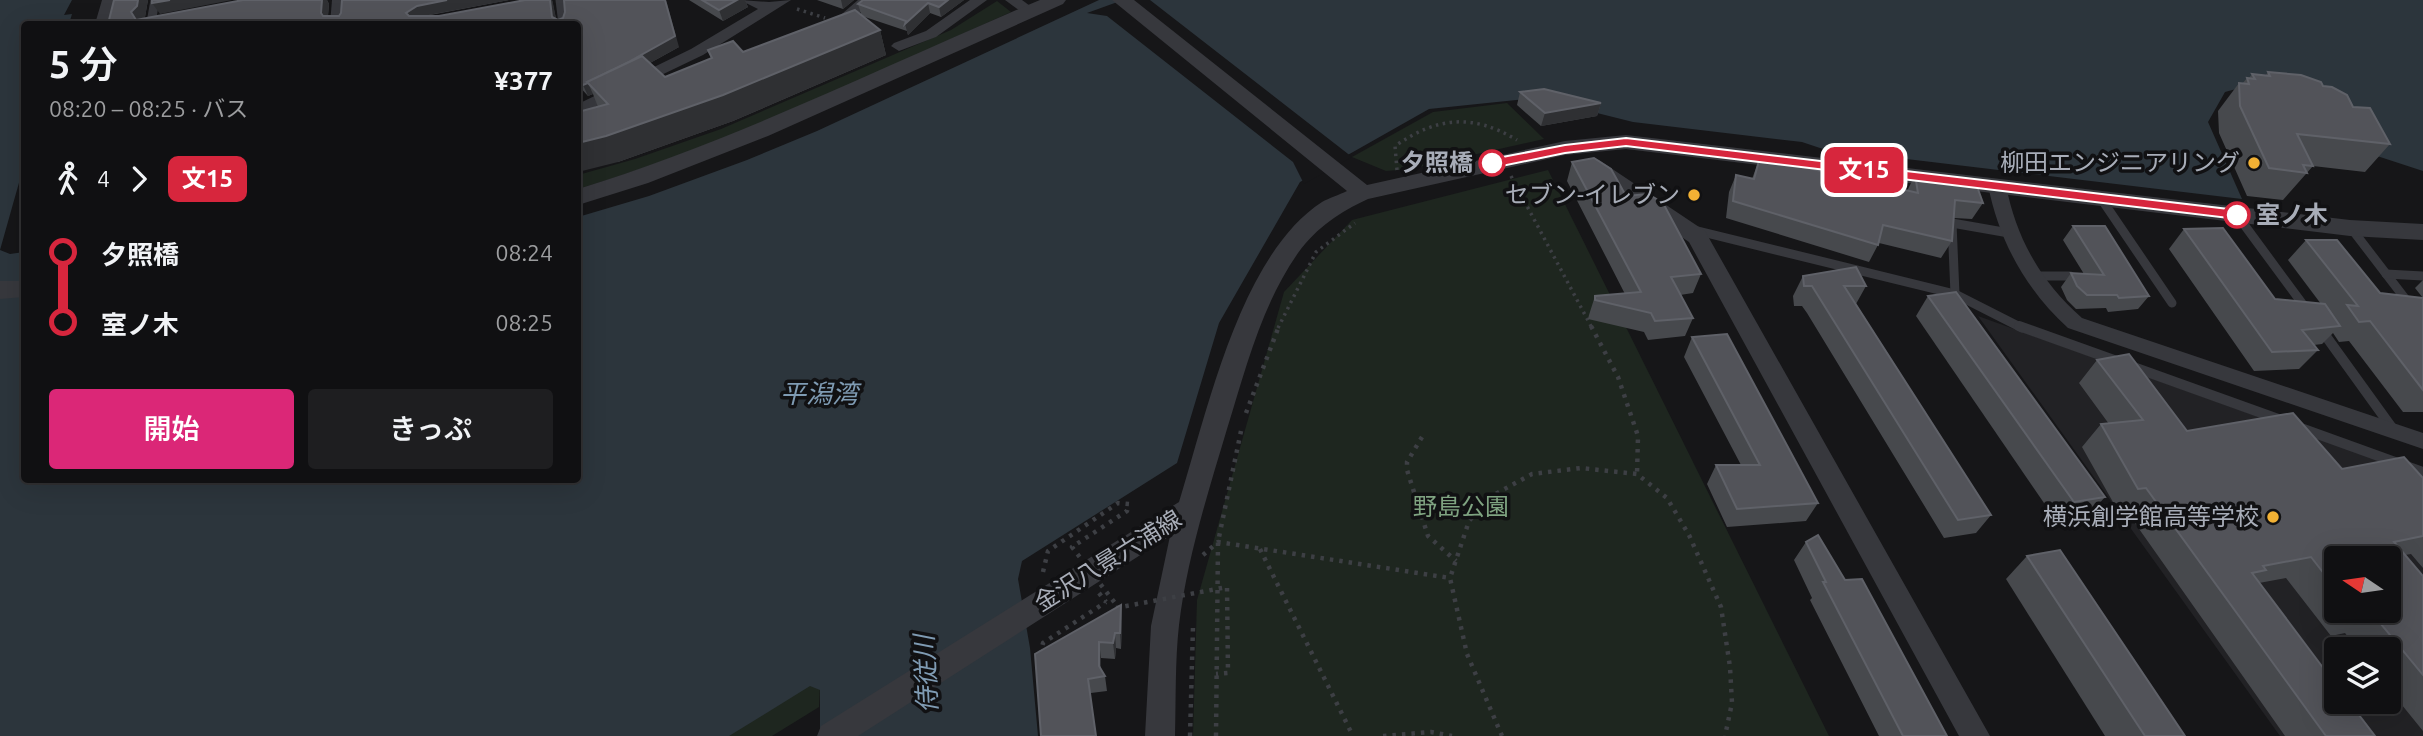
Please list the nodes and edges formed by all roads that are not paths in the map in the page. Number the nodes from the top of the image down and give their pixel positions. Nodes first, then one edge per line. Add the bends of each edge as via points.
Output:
1 (109, 0) edge
2 (155, 0) edge
3 (339, 0) edge
4 (560, 0) edge
5 (747, 0) edge
6 (867, 0) edge
7 (981, 0) edge
8 (1056, 0) edge
9 (1127, 3) edge
10 (778, 4) edge
11 (1021, 6) edge
12 (104, 21) edge
13 (149, 21) edge
14 (338, 21) edge
15 (563, 21) edge
16 (840, 23) edge
17 (899, 46) dead end
18 (581, 109) edge
19 (1565, 149) junction
20 (1997, 185) junction
21 (1363, 193) junction
22 (581, 196) edge
23 (2100, 197) junction
24 (2237, 215) junction
25 (1686, 228) junction
26 (2350, 228) junction
27 (2423, 232) edge
28 (2009, 233) junction
29 (2386, 274) junction
30 (2035, 276) junction
31 (2070, 276) edge
32 (2423, 276) edge
33 (21, 289) edge
34 (0, 290) edge
35 (1955, 294) junction
36 (2172, 303) dead end
37 (2423, 322) edge
38 (2396, 432) junction
39 (2423, 441) edge
40 (2423, 471) edge
41 (1191, 509) junction
42 (832, 736) edge
43 (1160, 736) edge
44 (1975, 736) edge

1 - 12 street
2 - 13 lane
3 - 14 street
4 - 15 lane
5 - 10 street
6 - 16 street
7 - 17 street via 931,34
8 - 11 street
9 - 21 street
10 - 18 street via 696,52
11 - 22 street via 748,138
19 - 20 street via 1626,142
19 - 21 street
19 - 25 street
20 - 23 street
20 - 28 street
21 - 41 street via 1331,207 1310,224 1266,285 1246,329
23 - 24 street
23 - 36 lane
24 - 26 street
24 - 38 lane
25 - 35 lane
25 - 44 street via 1697,237
26 - 27 street
26 - 29 lane
28 - 30 street
28 - 35 lane via 1952,223
29 - 32 lane
29 - 37 lane
30 - 31 lane
30 - 38 street via 2054,307 2075,323
33 - 34 street
35 - 40 lane via 2025,329
38 - 39 street
41 - 42 street, 金沢八景六浦線
41 - 43 street via 1165,626

